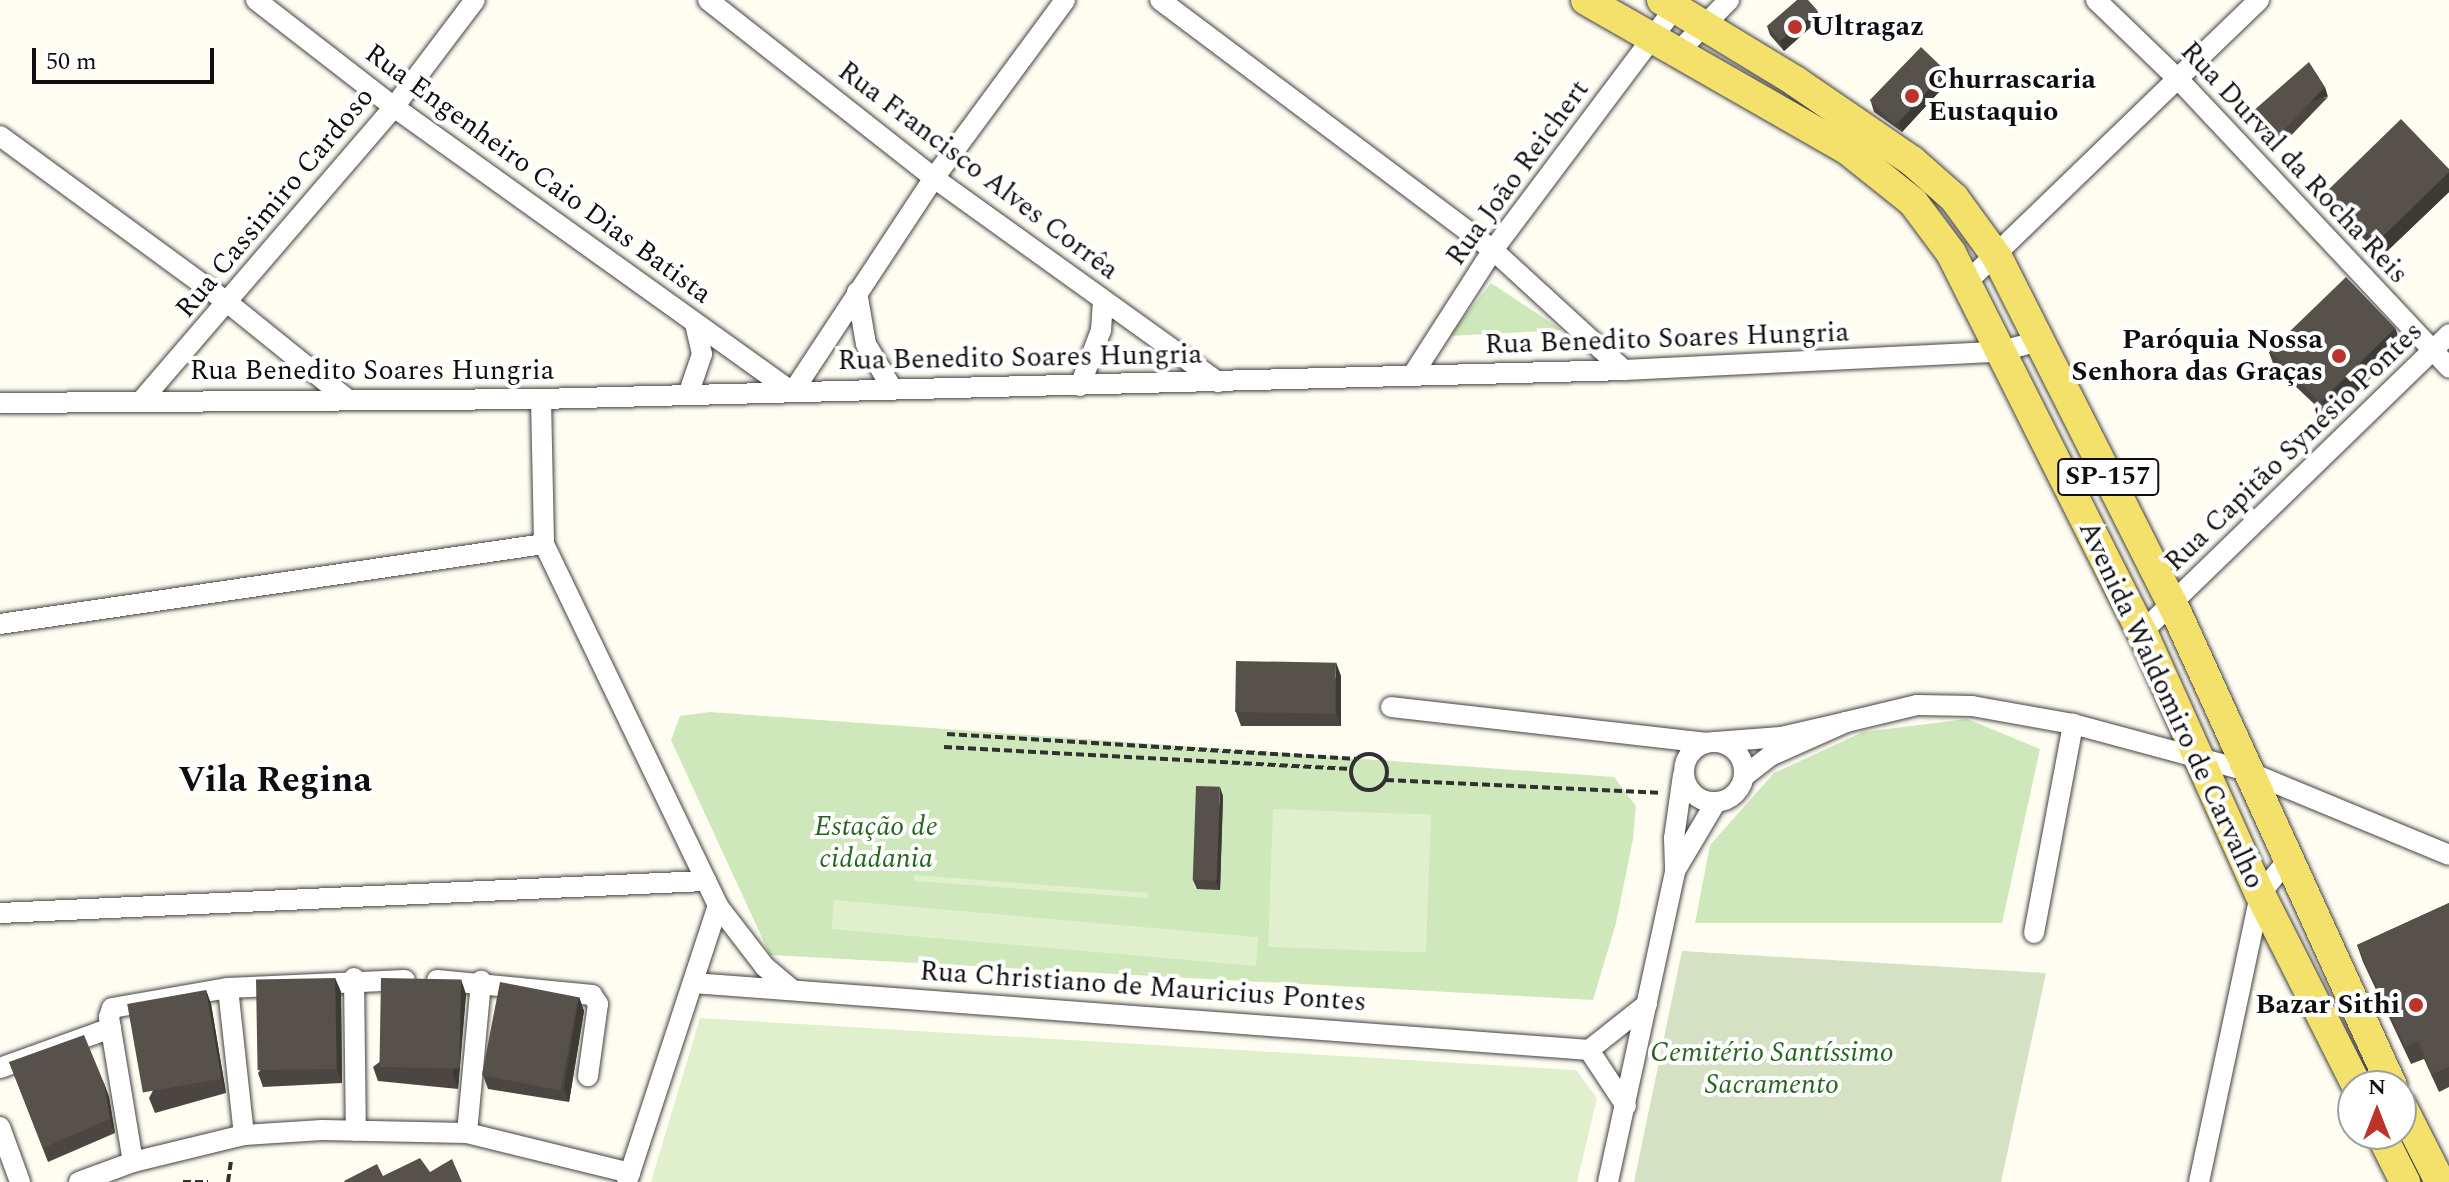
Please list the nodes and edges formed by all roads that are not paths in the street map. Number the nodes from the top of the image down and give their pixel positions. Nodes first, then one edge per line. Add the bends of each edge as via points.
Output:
1 (256, 0) edge
2 (475, 0) edge
3 (708, 0) edge
4 (1065, 0) edge
5 (1160, 0) edge
6 (1586, 0) edge
7 (2096, 0) edge
8 (2259, 0) edge
9 (1697, 7) edge
10 (1663, 47) junction
11 (2180, 81) junction
12 (394, 107) junction
13 (0, 136) edge
14 (934, 178) junction
15 (1493, 250) junction
16 (1997, 257) junction
17 (1967, 282) junction
18 (857, 292) junction
19 (1103, 300) junction
20 (227, 302) junction
21 (695, 323) junction
22 (2449, 334) edge
23 (2039, 341) junction
24 (2434, 351) junction
25 (1998, 352) junction
26 (2449, 367) edge
27 (1624, 370) junction
28 (1412, 376) junction
29 (1218, 382) junction
30 (1080, 386) junction
31 (792, 390) junction
32 (893, 390) junction
33 (689, 392) junction
34 (347, 399) junction
35 (541, 399) junction
36 (142, 400) junction
37 (0, 403) edge
38 (544, 544) junction
39 (2173, 605) junction
40 (0, 624) edge
41 (2142, 632) junction
42 (1391, 707) dead end
43 (1846, 722) junction
44 (2073, 724) junction
45 (1711, 742) junction
46 (2203, 758) junction
47 (2244, 770) junction
48 (1684, 771) junction
49 (1744, 776) junction
50 (1716, 802) junction
51 (2449, 855) edge
52 (2287, 861) junction
53 (1675, 871) junction
54 (706, 881) junction
55 (2260, 894) junction
56 (718, 906) junction
57 (0, 913) edge
58 (2034, 933) dead end
59 (354, 978) junction
60 (481, 981) junction
61 (693, 983) junction
62 (228, 988) junction
63 (790, 988) junction
64 (1647, 1004) junction
65 (111, 1028) junction
66 (1589, 1050) junction
67 (0, 1068) edge
68 (2349, 1070) edge
69 (2385, 1070) edge
70 (588, 1076) dead end
71 (1626, 1106) junction
72 (0, 1127) edge
73 (356, 1131) junction
74 (467, 1133) junction
75 (244, 1135) junction
76 (2417, 1137) edge
77 (2389, 1150) edge
78 (133, 1162) junction
79 (628, 1177) edge
80 (20, 1182) edge
81 (79, 1182) edge
82 (1608, 1182) edge
83 (2199, 1182) edge
84 (2405, 1182) edge
85 (2440, 1182) edge

1 - 12 street, Rua Engenheiro Caio Dias Batista
2 - 12 street, Rua Cassimiro Cardoso
3 - 14 street, Rua Francisco Alves Corrêa
4 - 14 street
5 - 15 street
6 - 10 main road, Avenida Waldomiro de Carvalho / SP-157
7 - 11 street, Rua Durval da Rocha Reis
8 - 11 street
9 - 10 street
9 - 10 street, Rua João Reichert
9 - 16 main road, Avenida Waldomiro de Carvalho / SP-157 via 1912,161 1954,198
10 - 15 street, Rua João Reichert
10 - 17 main road, Avenida Waldomiro de Carvalho / SP-157 via 1848,150 1913,202
11 - 16 street
11 - 24 street, Rua Durval da Rocha Reis
12 - 20 street, Rua Cassimiro Cardoso
12 - 21 street, Rua Engenheiro Caio Dias Batista
13 - 20 street
14 - 18 street
14 - 19 street, Rua Francisco Alves Corrêa
15 - 27 street
15 - 28 street, Rua João Reichert
16 - 17 street
16 - 23 main road, Avenida Waldomiro de Carvalho / SP-157
17 - 25 main road, Avenida Waldomiro de Carvalho / SP-157
18 - 31 street
18 - 32 street via 866,344
19 - 29 street, Rua Francisco Alves Corrêa
19 - 30 street via 1101,330
20 - 34 street
20 - 36 street, Rua Cassimiro Cardoso
21 - 31 street, Rua Engenheiro Caio Dias Batista
21 - 33 street via 702,354
22 - 24 street, Rua Capitão Synésio Pontes
23 - 25 street, Rua Benedito Soares Hungria
23 - 39 main road, Avenida Waldomiro de Carvalho / SP-157
24 - 26 street, Rua Durval da Rocha Reis
24 - 39 street, Rua Capitão Synésio Pontes
25 - 27 street, Rua Benedito Soares Hungria
25 - 41 main road, Avenida Waldomiro de Carvalho / SP-157
27 - 28 street, Rua Benedito Soares Hungria
28 - 29 street, Rua Benedito Soares Hungria
29 - 30 street, Rua Benedito Soares Hungria
30 - 32 street, Rua Benedito Soares Hungria
31 - 32 street, Rua Benedito Soares Hungria
31 - 33 street, Rua Benedito Soares Hungria
33 - 35 street, Rua Benedito Soares Hungria
34 - 35 street, Rua Benedito Soares Hungria
34 - 36 street, Rua Benedito Soares Hungria
35 - 38 street
36 - 37 street, Rua Benedito Soares Hungria
38 - 40 street
38 - 54 street
39 - 41 street, Rua Capitão Synésio Pontes
39 - 47 main road, Avenida Waldomiro de Carvalho / SP-157
41 - 46 main road, Avenida Waldomiro de Carvalho / SP-157
42 - 45 street
43 - 44 street via 1917,705 1972,706
43 - 45 street via 1781,737
43 - 49 street via 1770,756
44 - 46 street
44 - 58 street
45 - 48 street via 1690,753
45 - 49 street via 1740,756
46 - 47 street
46 - 55 main road, Avenida Waldomiro de Carvalho / SP-157
47 - 51 street
47 - 52 main road, Avenida Waldomiro de Carvalho / SP-157
48 - 50 street via 1696,796
48 - 53 street
49 - 50 street via 1735,794
50 - 53 street
52 - 55 street
52 - 69 main road, Avenida Waldomiro de Carvalho / SP-157
53 - 64 street
54 - 56 street
54 - 57 street
55 - 68 main road, Avenida Waldomiro de Carvalho / SP-157
55 - 83 street
56 - 61 street
56 - 63 street via 765,967
59 - 60 street
59 - 62 street
59 - 73 street
60 - 70 street via 592,995 598,1004
60 - 74 street
61 - 63 street, Rua Christiano de Mauricius Pontes
61 - 79 street
62 - 65 street via 120,1005 112,1008
62 - 75 street
63 - 66 street, Rua Christiano de Mauricius Pontes
64 - 66 street
64 - 71 street
65 - 67 street
65 - 78 street
66 - 71 street
71 - 82 street
72 - 80 street
73 - 74 street
73 - 75 street
74 - 79 street
75 - 78 street
76 - 85 main road
77 - 84 main road
78 - 81 street

